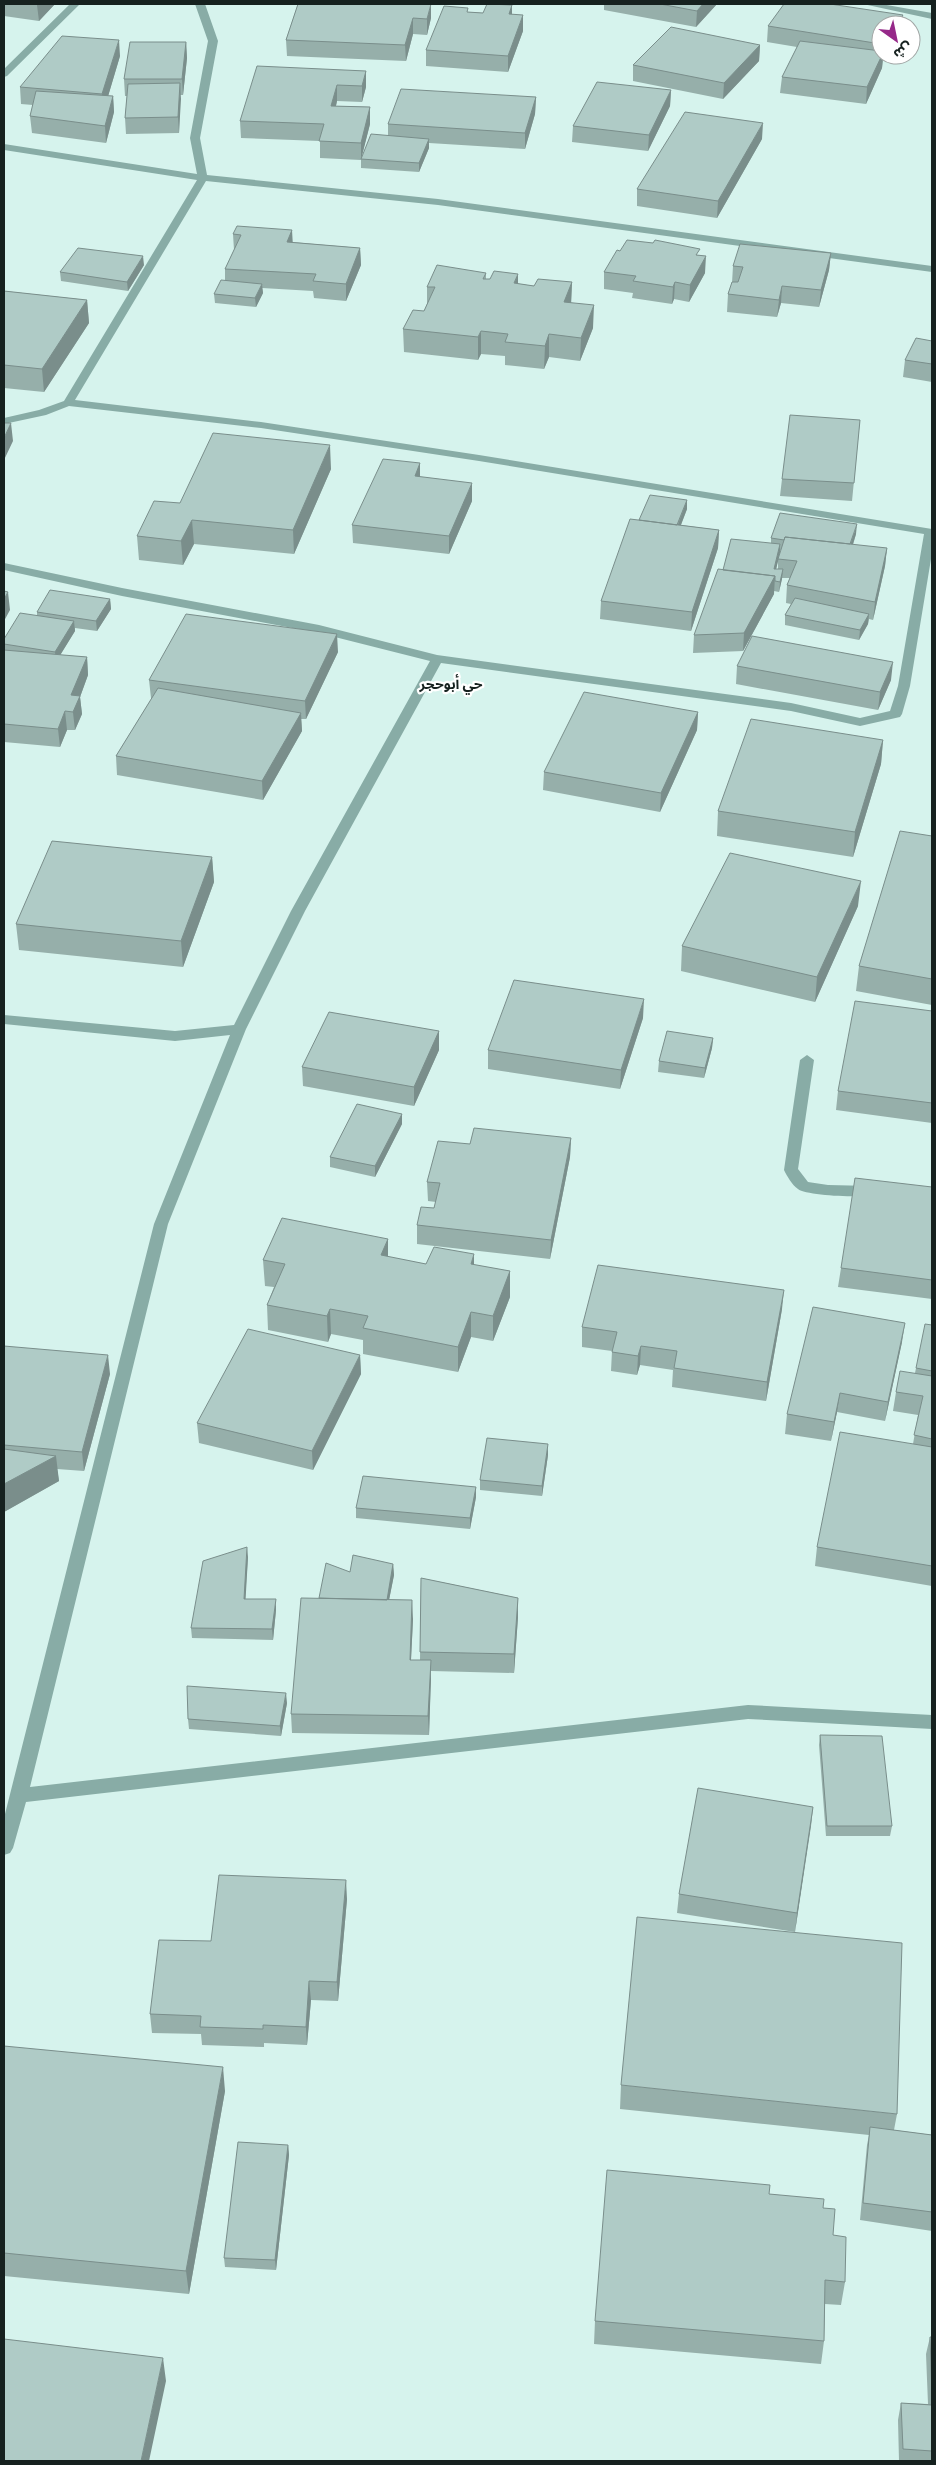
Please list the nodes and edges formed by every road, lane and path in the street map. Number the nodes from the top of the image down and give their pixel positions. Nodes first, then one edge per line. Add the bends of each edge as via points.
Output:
1 (75, 4) edge
2 (200, 4) edge
3 (868, 4) edge
4 (932, 16) edge
5 (4, 74) edge
6 (4, 147) edge
7 (203, 178) junction
8 (932, 269) edge
9 (68, 403) junction
10 (4, 421) edge
11 (931, 532) edge
12 (4, 566) edge
13 (437, 659) junction
14 (4, 1019) edge
15 (239, 1029) junction
16 (807, 1060) dead end
17 (889, 1193) edge
18 (932, 1722) edge
19 (18, 1796) junction
20 (4, 1848) edge

1 - 5 street
2 - 7 street via 213,41 195,138
3 - 4 street
6 - 7 street
7 - 8 street via 438,202
7 - 9 street
9 - 10 street via 42,413
9 - 11 street via 261,425
11 - 13 street via 904,686 896,714 860,722 790,707
12 - 13 street via 319,629
13 - 15 street via 298,911
14 - 15 street via 175,1036
15 - 19 street via 161,1224
16 - 17 street via 791,1170 803,1186
18 - 19 street via 748,1712
19 - 20 street

